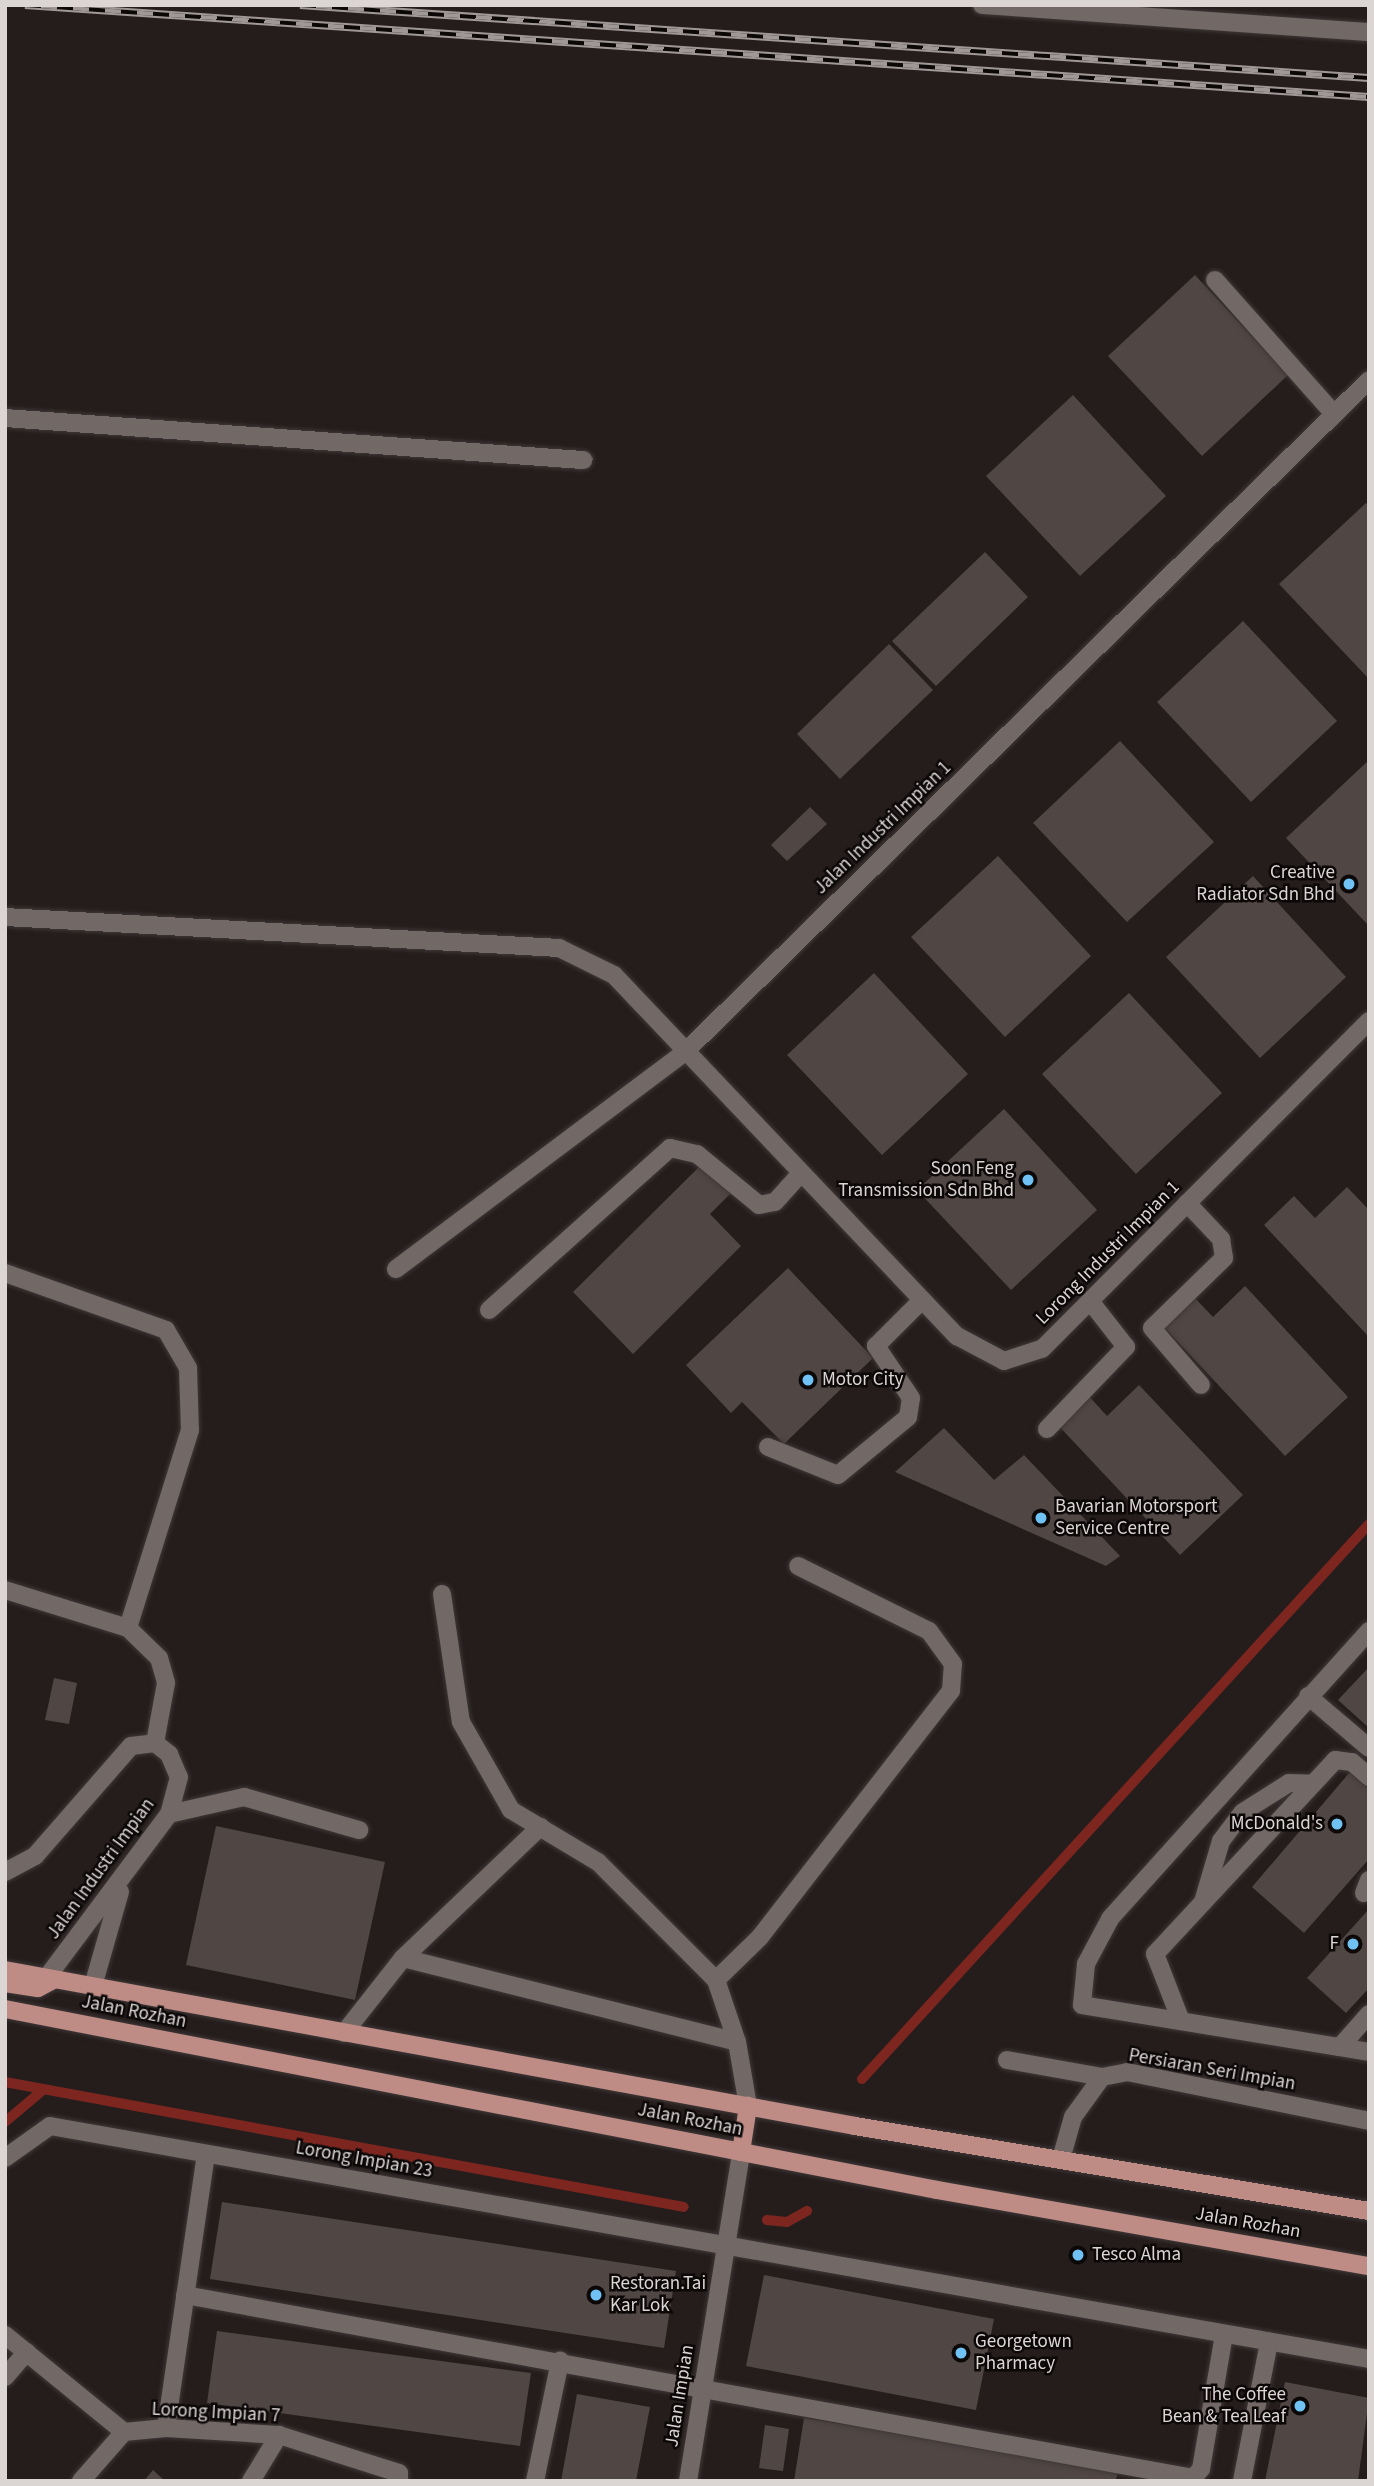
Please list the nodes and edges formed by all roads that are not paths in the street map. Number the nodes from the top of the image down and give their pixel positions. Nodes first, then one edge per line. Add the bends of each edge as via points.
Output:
1 (982, 5) edge
2 (1032, 8) edge
3 (1369, 33) edge
4 (1215, 280) dead end
5 (1369, 380) edge
6 (1334, 414) junction
7 (5, 418) edge
8 (583, 460) dead end
9 (5, 917) edge
10 (1369, 1021) edge
11 (684, 1053) junction
12 (800, 1174) junction
13 (1187, 1203) junction
14 (396, 1269) dead end
15 (5, 1273) edge
16 (922, 1300) junction
17 (1090, 1301) junction
18 (489, 1310) dead end
19 (1201, 1385) dead end
20 (1047, 1429) dead end
21 (768, 1447) dead end
22 (798, 1566) dead end
23 (5, 1590) edge
24 (442, 1594) dead end
25 (128, 1628) junction
26 (1369, 1631) edge
27 (1308, 1696) junction
28 (155, 1743) junction
29 (1369, 1748) edge
30 (1369, 1777) edge
31 (1313, 1784) junction
32 (169, 1814) junction
33 (540, 1827) junction
34 (359, 1830) dead end
35 (5, 1872) edge
36 (124, 1878) junction
37 (1203, 1902) junction
38 (403, 1958) junction
39 (5, 1970) edge
40 (52, 1978) junction
41 (716, 1980) junction
42 (5, 1983) edge
43 (93, 1986) junction
44 (8, 2010) edge
45 (1369, 2014) edge
46 (1181, 2021) junction
47 (344, 2032) junction
48 (737, 2042) junction
49 (1340, 2047) junction
50 (1369, 2052) edge
51 (1007, 2060) dead end
52 (1101, 2077) junction
53 (748, 2106) junction
54 (1369, 2121) edge
55 (741, 2152) junction
56 (206, 2154) junction
57 (5, 2158) edge
58 (1061, 2159) junction
59 (1369, 2211) edge
60 (725, 2246) junction
61 (1365, 2267) edge
62 (185, 2295) junction
63 (1224, 2334) junction
64 (5, 2335) edge
65 (1269, 2342) junction
66 (27, 2352) junction
67 (1369, 2359) edge
68 (559, 2361) junction
69 (5, 2377) edge
70 (703, 2387) junction
71 (166, 2428) junction
72 (124, 2432) junction
73 (279, 2435) junction
74 (1134, 2472) edge
75 (81, 2481) edge
76 (251, 2481) edge
77 (400, 2481) edge
78 (535, 2481) edge
79 (688, 2481) edge
80 (1242, 2481) edge

1 - 2 street
2 - 3 street
4 - 6 street
5 - 6 street, Jalan Industri Impian 1
6 - 11 street, Jalan Industri Impian 1
7 - 8 street
9 - 11 street, Lorong Industri Impian 1 via 559,948 614,975
10 - 13 street, Lorong Industri Impian 1
11 - 12 street, Lorong Industri Impian 1
11 - 14 street, Jalan Industri Impian 1
12 - 16 street, Lorong Industri Impian 1
12 - 18 street via 775,1202 759,1205 697,1154 670,1149
13 - 17 street, Lorong Industri Impian 1
13 - 19 street via 1221,1239 1224,1258 1152,1328
15 - 25 street via 166,1330 188,1368 190,1430
16 - 17 street, Lorong Industri Impian 1 via 957,1336 1003,1361 1042,1349
16 - 21 street via 876,1346 911,1398 908,1418 838,1475
17 - 20 street via 1126,1347
22 - 41 street via 929,1631 953,1664 951,1690 760,1937
23 - 25 street
24 - 33 street via 461,1722 511,1810
25 - 28 street via 159,1658 166,1683
26 - 27 street
27 - 29 street
27 - 46 street via 1110,1919 1086,1964 1082,2005
28 - 32 street, Jalan Industri Impian via 169,1754 180,1777
28 - 35 street via 131,1746 35,1856
30 - 31 street via 1352,1762 1335,1760
31 - 37 street
31 - 37 street via 1289,1783 1243,1812 1221,1842
32 - 34 street via 244,1797
32 - 36 street, Jalan Industri Impian
33 - 38 street
33 - 41 street via 598,1862
36 - 40 street, Jalan Industri Impian
36 - 43 street
37 - 46 street via 1155,1954
38 - 47 street
38 - 48 street
39 - 40 main road
40 - 42 main road, Jalan Rozhan via 38,1988
40 - 43 main road, Jalan Rozhan
41 - 48 street
43 - 47 main road, Jalan Rozhan
44 - 55 main road, Jalan Rozhan
45 - 49 street
46 - 49 street
47 - 53 main road, Jalan Rozhan
48 - 53 street
49 - 50 street
51 - 52 street, Persiaran Seri Impian
52 - 54 street, Persiaran Seri Impian via 1127,2072
52 - 58 street via 1073,2117
53 - 55 main road
53 - 58 main road, Jalan Rozhan
55 - 60 street, Jalan Impian
55 - 61 main road, Jalan Rozhan
56 - 57 street, Lorong Impian 23 via 50,2126
56 - 60 street, Lorong Impian 23
56 - 62 street
58 - 59 main road, Jalan Rozhan
60 - 63 street
60 - 70 street, Jalan Impian
62 - 68 street
62 - 71 street
63 - 65 street
63 - 74 street via 1197,2476
64 - 66 street
65 - 67 street
65 - 80 street
66 - 69 street
66 - 72 street
68 - 70 street
68 - 78 street
70 - 74 street
70 - 79 street, Jalan Impian
71 - 72 street, Lorong Impian 7
71 - 73 street, Lorong Impian 7
72 - 75 street
73 - 76 street
73 - 77 street, Lorong Impian 7 via 399,2473

